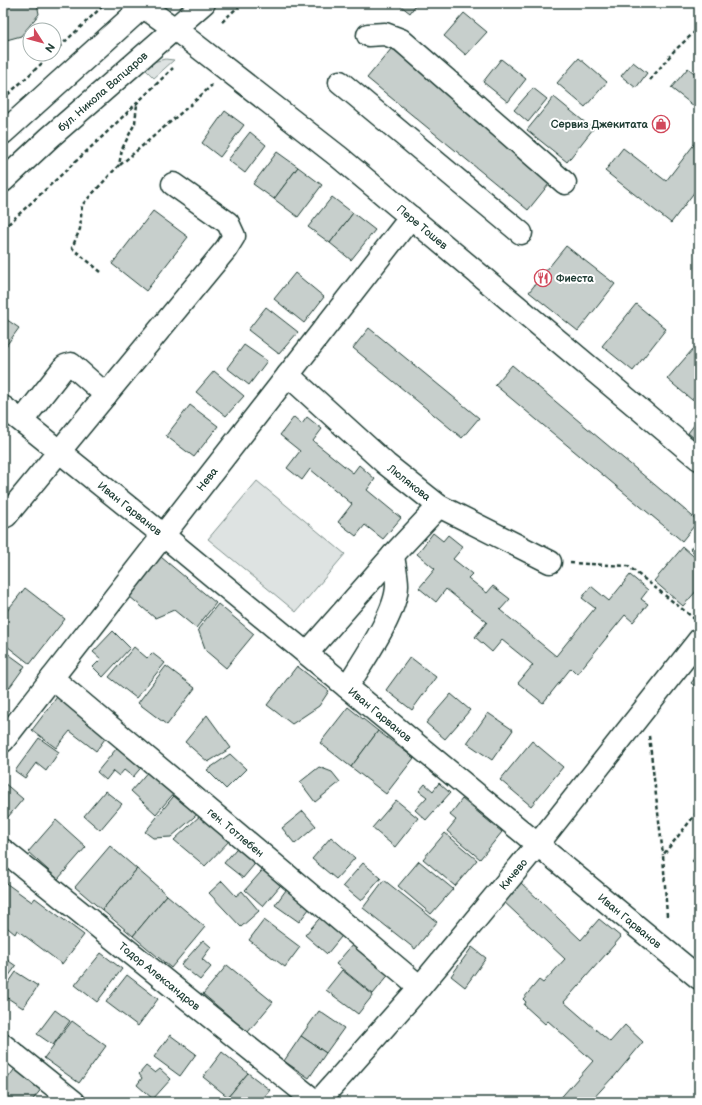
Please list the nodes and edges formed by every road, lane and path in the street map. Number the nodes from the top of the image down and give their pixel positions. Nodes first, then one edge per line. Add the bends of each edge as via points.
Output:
1 (106, 3) edge
2 (204, 3) edge
3 (242, 3) edge
4 (143, 4) edge
5 (222, 22) dead end
6 (699, 28) edge
7 (176, 29) junction
8 (368, 35) dead end
9 (62, 45) edge
10 (43, 62) edge
11 (173, 68) dead end
12 (650, 80) dead end
13 (340, 82) dead end
14 (212, 85) dead end
15 (3, 99) edge
16 (137, 103) junction
17 (3, 133) edge
18 (119, 165) junction
19 (3, 181) edge
20 (565, 183) dead end
21 (173, 184) dead end
22 (412, 217) junction
23 (3, 229) edge
24 (521, 233) dead end
25 (101, 272) dead end
26 (288, 375) junction
27 (106, 394) junction
28 (3, 407) edge
29 (24, 423) junction
30 (59, 452) junction
31 (699, 459) edge
32 (439, 506) junction
33 (3, 517) edge
34 (163, 535) junction
35 (393, 555) junction
36 (550, 562) joint
37 (699, 623) edge
38 (699, 640) edge
39 (307, 654) junction
40 (52, 678) junction
41 (347, 686) junction
42 (646, 707) junction
43 (3, 740) edge
44 (699, 810) edge
45 (538, 844) junction
46 (3, 850) edge
47 (663, 855) junction
48 (666, 916) dead end
49 (699, 978) edge
50 (420, 987) junction
51 (3, 1045) edge
52 (74, 1102) edge
53 (317, 1102) edge

1 - 9 path
2 - 7 street, бул. Никола Вапцаров
3 - 5 path
4 - 7 street, Пере Тошев
4 - 17 street
6 - 12 path via 674,51
7 - 19 street, бул. Никола Вапцаров
7 - 22 street, Пере Тошев
8 - 20 street via 384,34 400,40
10 - 15 path
11 - 16 path
13 - 24 street
14 - 18 path
16 - 18 path via 135,123 122,149
16 - 23 path
18 - 25 path via 82,205 80,229 72,248
21 - 27 street via 228,223 234,236
22 - 26 street, Нева
22 - 31 street, Пере Тошев
26 - 32 street, Люлякова via 386,464
26 - 34 street, Нева
27 - 29 street via 71,364 66,366 25,417
27 - 30 street
28 - 29 street, Иван Гарванов
29 - 30 street, Иван Гарванов
30 - 33 street
30 - 34 street, Иван Гарванов
32 - 35 street
32 - 36 street, Люлякова
34 - 39 street, Иван Гарванов
34 - 40 street, Нева
35 - 39 street
35 - 41 street via 397,586 393,606 377,638
36 - 37 path via 628,566
38 - 42 street, Кичево
39 - 41 street, Иван Гарванов
40 - 43 street, Нева
40 - 50 street, ген. Тотлебен
41 - 45 street, Иван Гарванов
42 - 45 street, Кичево
42 - 47 path
44 - 47 path
45 - 49 street, Иван Гарванов
45 - 50 street, Кичево
46 - 53 street, Тодор Александров
47 - 48 path
50 - 53 street, Кичево
51 - 52 street

